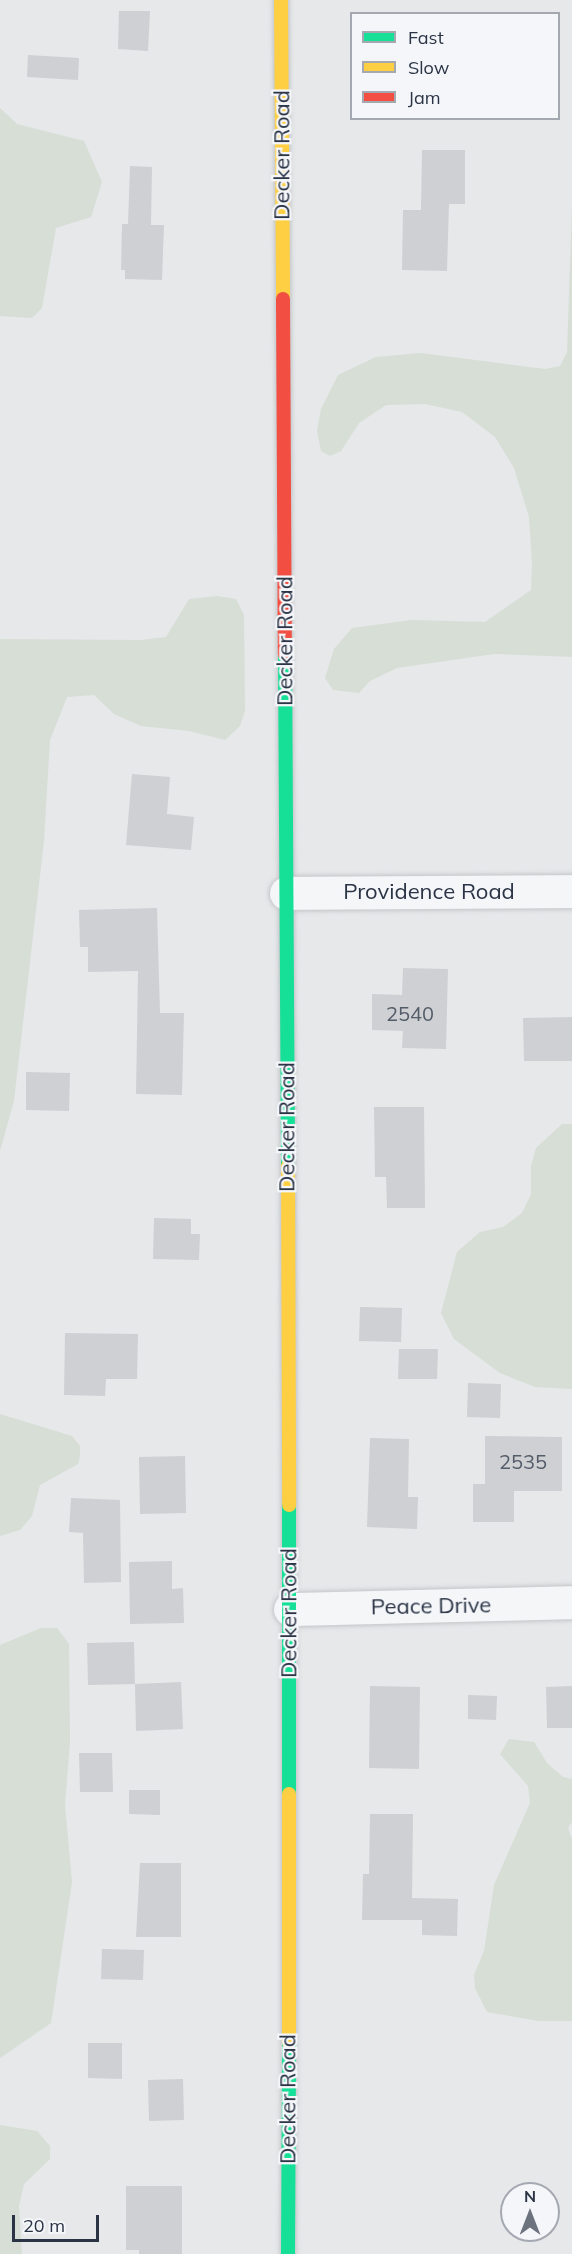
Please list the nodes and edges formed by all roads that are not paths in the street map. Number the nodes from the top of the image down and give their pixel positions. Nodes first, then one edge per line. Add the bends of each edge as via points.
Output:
1 (281, 0) edge
2 (572, 891) edge
3 (286, 892) junction
4 (572, 1602) edge
5 (290, 1609) junction
6 (288, 2254) edge

1 - 3 street, Decker Road
2 - 3 street, Providence Road
3 - 5 street, Decker Road
4 - 5 street, Peace Drive
5 - 6 street, Decker Road

